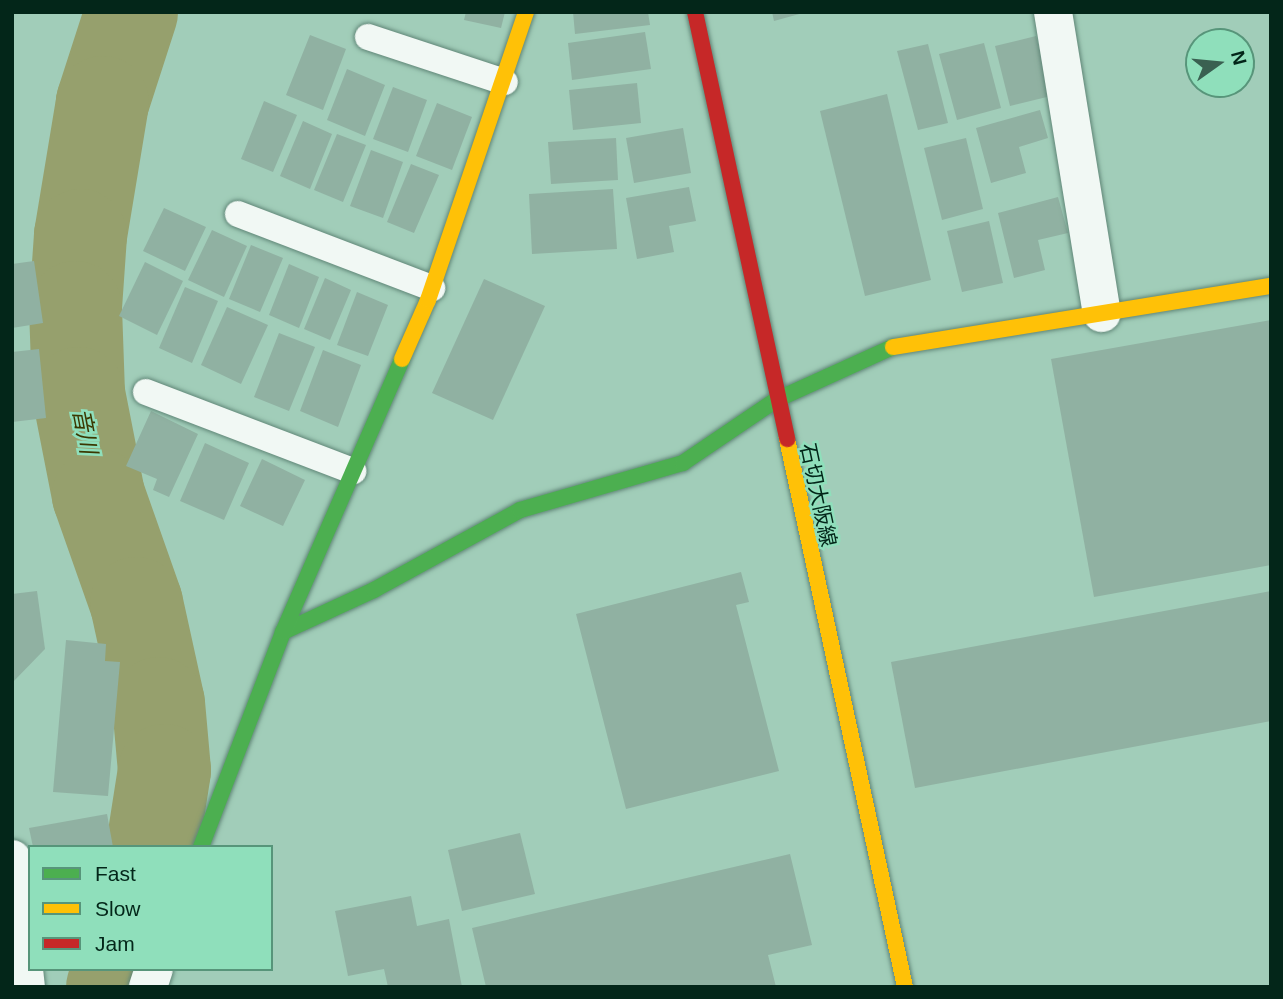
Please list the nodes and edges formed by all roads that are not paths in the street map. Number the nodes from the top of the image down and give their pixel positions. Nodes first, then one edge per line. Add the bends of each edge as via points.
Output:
1 (526, 12) edge
2 (695, 12) edge
3 (1054, 12) edge
4 (368, 37) dead end
5 (505, 82) junction
6 (238, 214) dead end
7 (1271, 286) edge
8 (432, 288) junction
9 (1101, 313) junction
10 (146, 392) dead end
11 (776, 400) junction
12 (353, 471) junction
13 (283, 632) junction
14 (202, 845) edge
15 (12, 859) edge
16 (26, 987) edge
17 (905, 987) edge

1 - 5 street
2 - 11 street, 石切大阪線
3 - 9 street
4 - 5 lane
5 - 8 street
6 - 8 lane
7 - 9 street
8 - 12 street
9 - 11 street via 885,348
10 - 12 lane
11 - 13 street via 683,463 520,510 374,590
11 - 17 street, 石切大阪線
12 - 13 street
13 - 14 street
15 - 16 street

